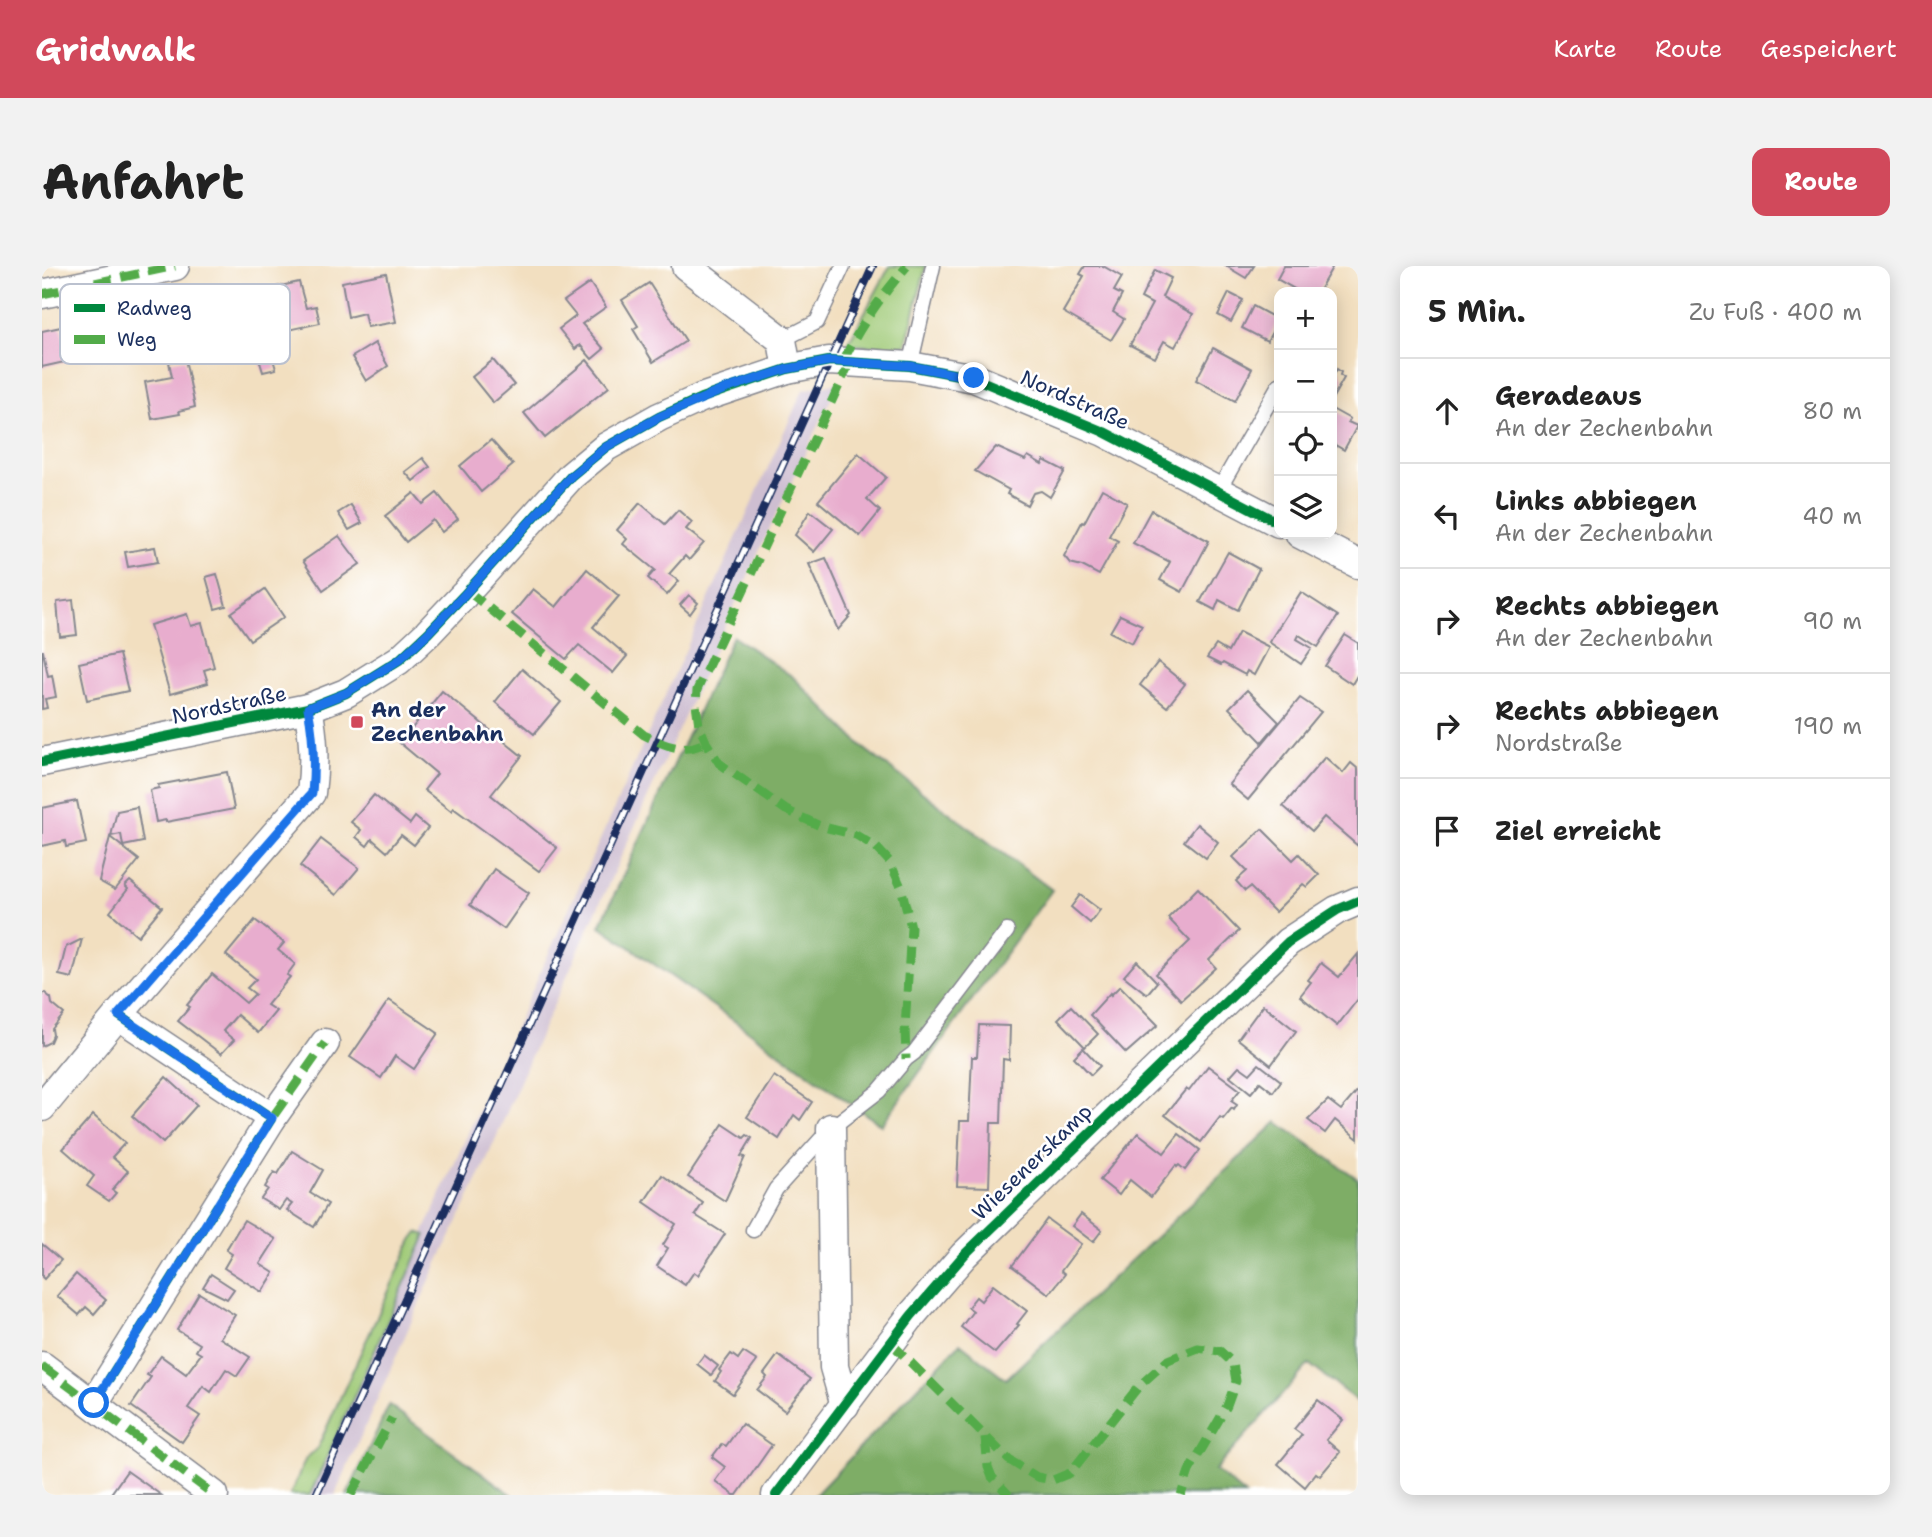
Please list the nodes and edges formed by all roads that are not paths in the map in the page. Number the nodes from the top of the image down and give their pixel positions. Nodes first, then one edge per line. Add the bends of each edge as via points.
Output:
1 (175, 266) edge
2 (686, 266) edge
3 (843, 266) edge
4 (933, 266) edge
5 (90, 284) edge
6 (60, 290) edge
7 (42, 294) edge
8 (782, 340) junction
9 (911, 366) junction
10 (787, 369) junction
11 (1274, 394) edge
12 (1218, 491) junction
13 (1274, 520) edge
14 (1310, 539) edge
15 (1358, 564) edge
16 (308, 708) junction
17 (42, 762) edge
18 (1358, 901) edge
19 (1007, 931) dead end
20 (118, 1015) junction
21 (325, 1044) dead end
22 (42, 1107) edge
23 (272, 1118) junction
24 (831, 1128) junction
25 (753, 1230) dead end
26 (42, 1366) edge
27 (94, 1403) junction
28 (845, 1405) junction
29 (214, 1495) edge
30 (776, 1495) edge

1 - 5 street
2 - 8 street
3 - 8 lane via 817,322
4 - 9 lane
6 - 7 street
8 - 10 street
9 - 10 street, Nordstraße via 830,361
9 - 12 street, Nordstraße via 974,378 1104,432
10 - 16 street, Nordstraße via 701,398 606,447 571,476 399,660 346,693
11 - 12 lane
12 - 13 street, Nordstraße
14 - 15 street
16 - 17 street, Nordstraße
16 - 20 street via 315,761 312,793
18 - 28 street, Wiesenerskamp via 1288,942 973,1246 911,1316
19 - 24 lane via 914,1053 879,1091
20 - 22 street
20 - 23 street
21 - 23 street
23 - 27 street
24 - 25 lane via 776,1189
24 - 28 street via 834,1367
26 - 27 street
27 - 29 street
28 - 30 street, Wiesenerskamp

